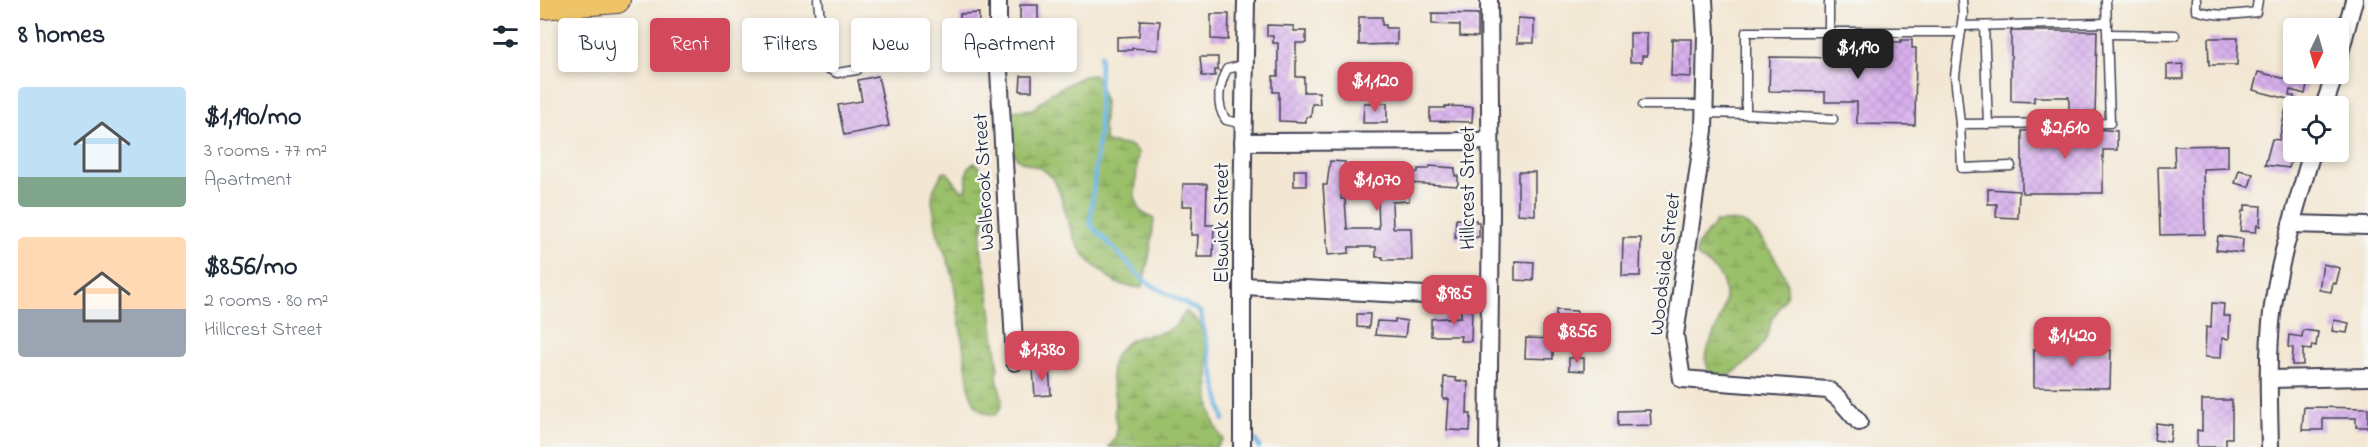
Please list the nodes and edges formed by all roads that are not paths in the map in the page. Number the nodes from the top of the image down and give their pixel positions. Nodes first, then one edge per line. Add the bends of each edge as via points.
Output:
1 (616, 0) edge
2 (818, 0) edge
3 (998, 0) edge
4 (1246, 0) edge
5 (1488, 0) edge
6 (1704, 0) edge
7 (1829, 0) edge
8 (1962, 0) edge
9 (2106, 0) edge
10 (2196, 0) edge
11 (2258, 0) edge
12 (2354, 0) edge
13 (540, 6) edge
14 (2349, 19) edge
15 (2107, 23) junction
16 (1984, 26) junction
17 (1961, 29) junction
18 (1829, 32) junction
19 (2108, 34) junction
20 (2175, 35) dead end
21 (1244, 65) junction
22 (851, 71) edge
23 (1643, 105) dead end
24 (1705, 109) junction
25 (1746, 114) junction
26 (1833, 119) dead end
27 (1244, 124) junction
28 (1960, 124) junction
29 (1988, 124) junction
30 (1490, 141) junction
31 (1243, 142) junction
32 (2309, 162) edge
33 (2012, 166) dead end
34 (2291, 224) junction
35 (2368, 226) edge
36 (1243, 286) junction
37 (1490, 292) junction
38 (1015, 362) dead end
39 (2368, 377) edge
40 (2270, 379) junction
41 (1859, 422) dead end
42 (1242, 447) edge
43 (1488, 447) edge
44 (2270, 447) edge

1 - 13 main road
2 - 22 lane via 825,67 837,73
3 - 38 street, Walbrook Street
4 - 21 street, Elswick Street
5 - 30 street, Hillcrest Street
6 - 24 street, Woodside Street
7 - 18 lane
8 - 17 lane
9 - 15 lane
10 - 11 lane via 2196,10 2220,15 2256,12
12 - 14 street
15 - 16 lane
15 - 19 lane
16 - 17 lane
16 - 29 lane
17 - 18 lane
17 - 28 lane via 1955,76
18 - 25 lane via 1746,32
19 - 20 lane
19 - 29 lane via 2110,123
21 - 27 street, Elswick Street
21 - 27 lane via 1227,69 1219,98 1226,120
23 - 24 lane
24 - 25 lane
24 - 41 street, Woodside Street via 1675,335 1682,379 1828,390
25 - 26 lane
27 - 31 street, Elswick Street
28 - 29 lane
28 - 33 lane via 1962,168
30 - 31 street
30 - 37 street, Hillcrest Street
31 - 36 street, Elswick Street
32 - 34 street
34 - 35 street
34 - 40 street via 2272,315
36 - 37 street via 1466,297
36 - 42 street, Elswick Street
37 - 43 street, Hillcrest Street
39 - 40 street
40 - 44 street

